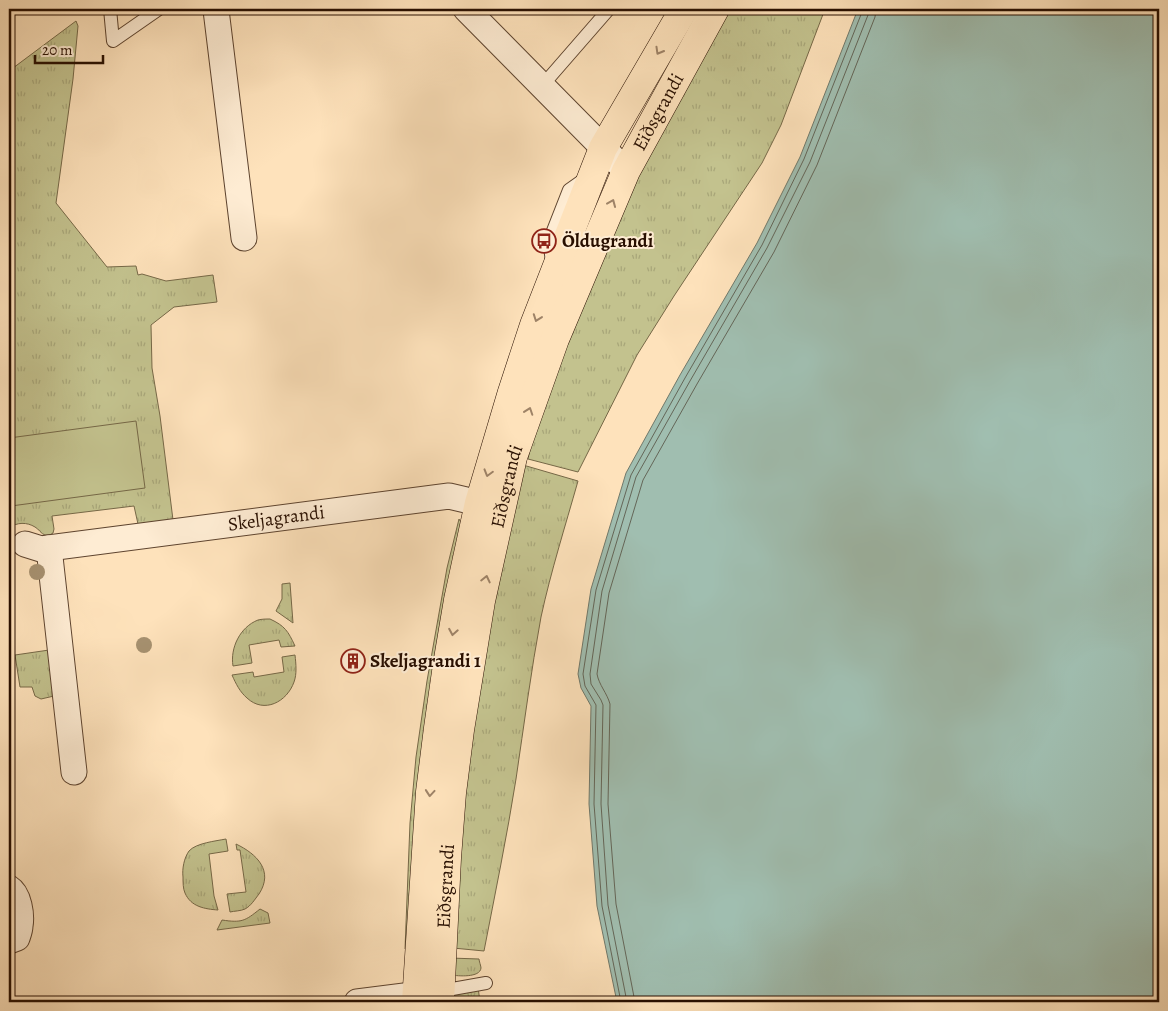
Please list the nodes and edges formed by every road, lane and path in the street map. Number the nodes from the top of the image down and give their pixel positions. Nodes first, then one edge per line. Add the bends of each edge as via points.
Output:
1 (110, 9) edge
2 (159, 9) edge
3 (218, 9) edge
4 (609, 9) edge
5 (684, 9) edge
6 (715, 9) edge
7 (471, 11) edge
8 (542, 86) junction
9 (598, 160) junction
10 (626, 171) junction
11 (244, 238) dead end
12 (491, 506) junction
13 (25, 544) dead end
14 (50, 548) junction
15 (74, 772) dead end
16 (9, 888) edge
17 (9, 941) edge
18 (486, 983) dead end
19 (428, 998) edge
20 (357, 1002) edge

1 - 2 lane via 113,41
3 - 11 street
4 - 8 lane
5 -> 9 main road, Eiðsgrandi
6 - 10 main road, Eiðsgrandi
7 - 8 street
8 - 9 street
9 - 10 street
9 -> 12 main road, Eiðsgrandi via 512,392
12 -> 10 main road, Eiðsgrandi via 513,457 555,339
12 - 14 street, Skeljagrandi via 449,496
12 - 19 main road, Eiðsgrandi via 458,600 438,728 430,792
13 - 14 street, Skeljagrandi via 40,549
14 - 15 street
16 - 17 street via 18,899 20,925 17,938
18 - 19 lane
19 - 20 street

